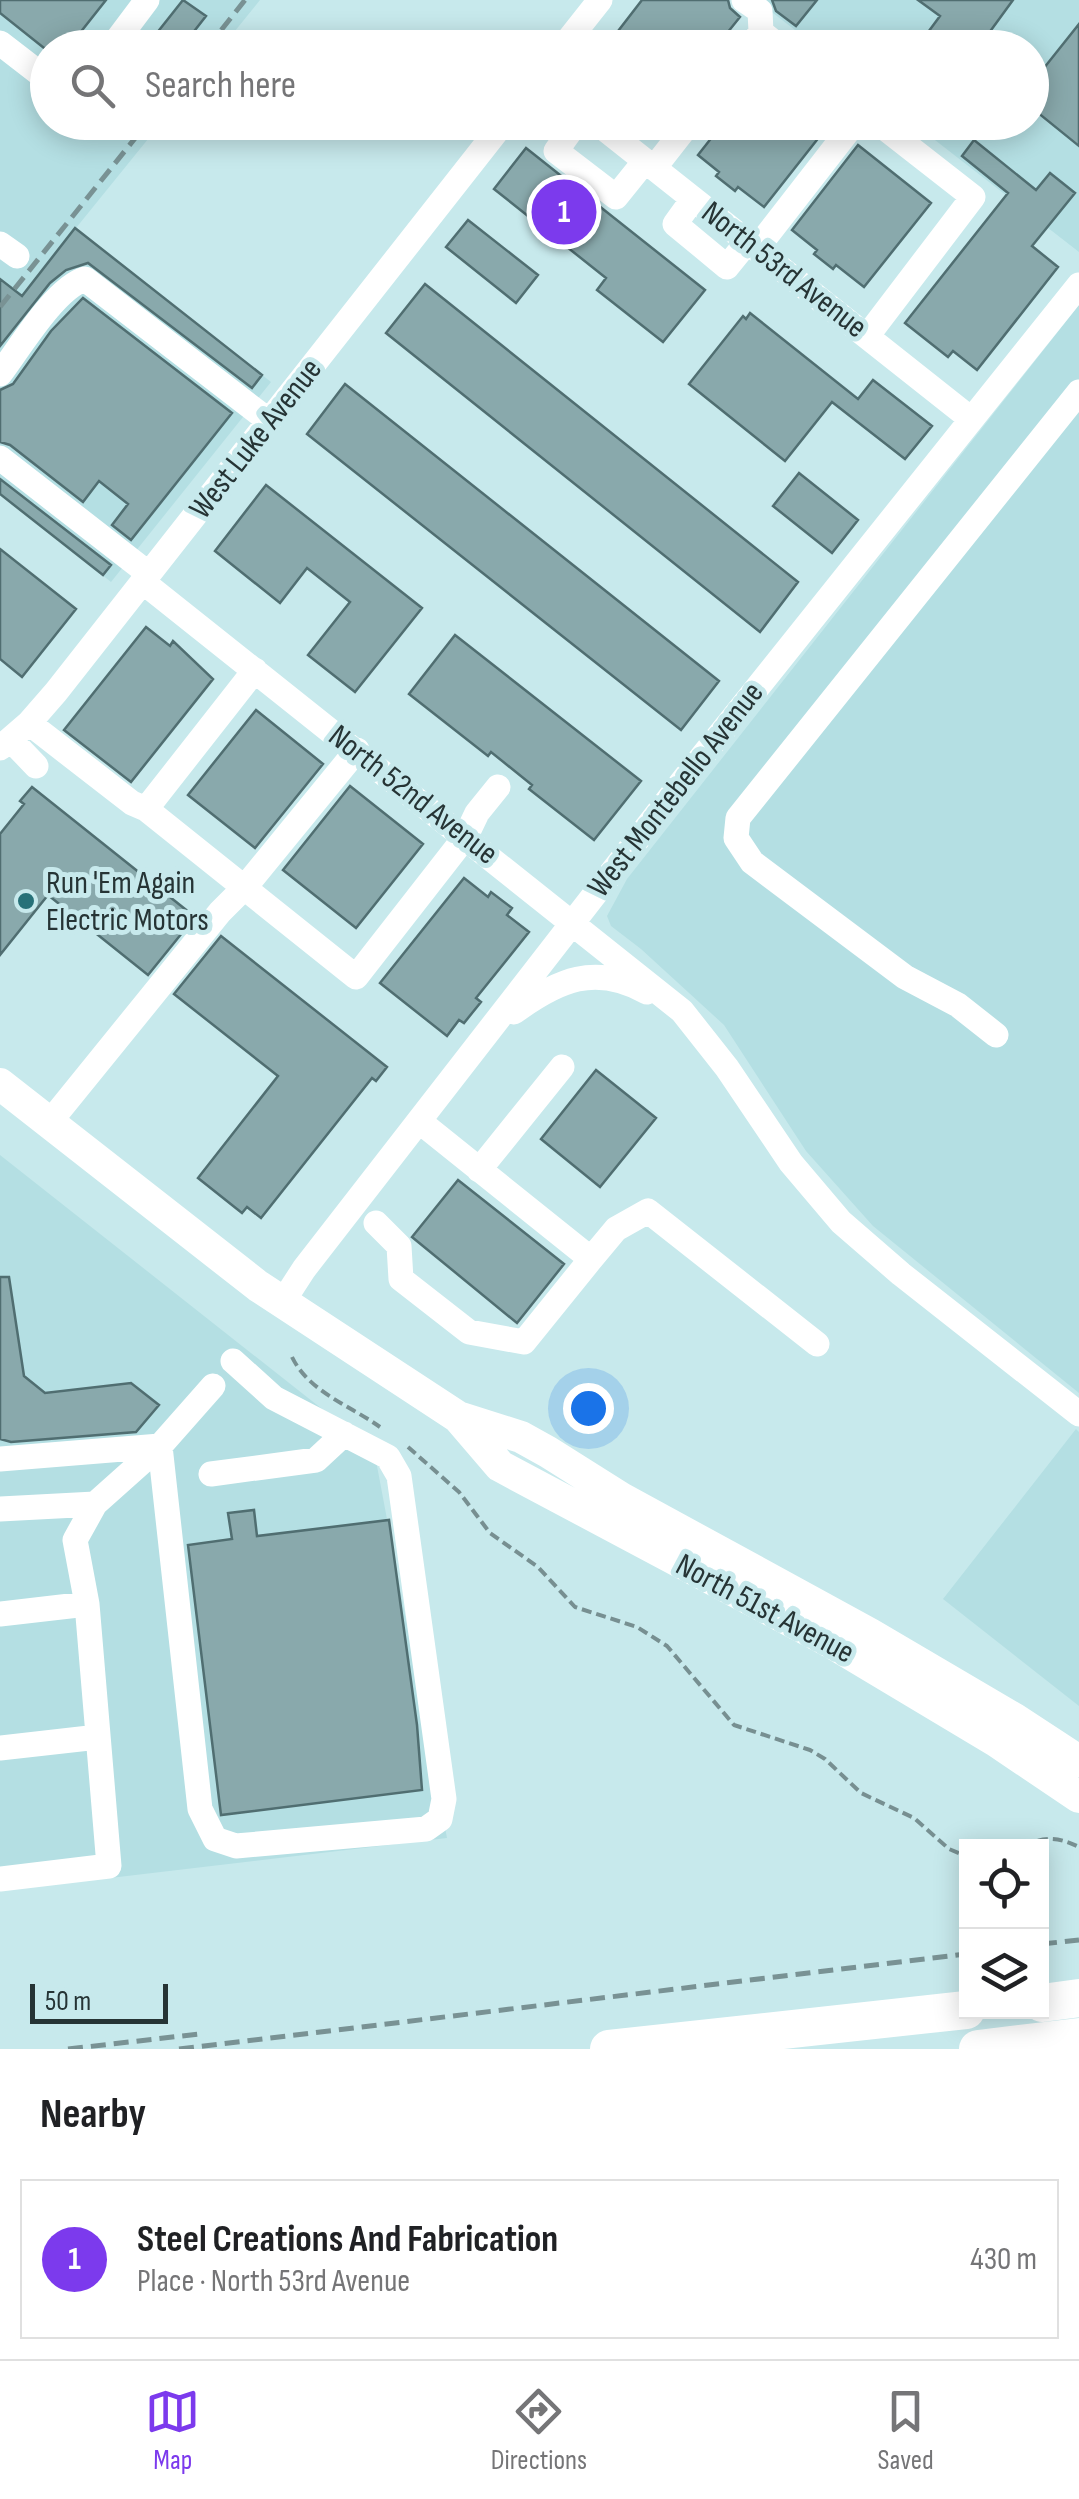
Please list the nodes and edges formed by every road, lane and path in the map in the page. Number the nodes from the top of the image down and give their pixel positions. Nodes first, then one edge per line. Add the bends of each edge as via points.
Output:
1 (147, 0) edge
2 (600, 0) edge
3 (744, 0) edge
4 (124, 30) edge
5 (576, 30) edge
6 (762, 30) edge
7 (0, 43) edge
8 (30, 66) edge
9 (490, 140) edge
10 (564, 140) edge
11 (619, 140) edge
12 (673, 140) edge
13 (841, 140) edge
14 (900, 140) edge
15 (650, 165) junction
16 (752, 245) junction
17 (1079, 284) edge
18 (868, 335) junction
19 (0, 374) edge
20 (1079, 392) edge
21 (972, 418) junction
22 (269, 421) junction
23 (0, 458) edge
24 (146, 578) junction
25 (255, 670) junction
26 (13, 737) edge
27 (356, 750) junction
28 (36, 766) dead end
29 (498, 786) dead end
30 (146, 808) junction
31 (466, 836) junction
32 (246, 887) junction
33 (572, 922) junction
34 (682, 1011) junction
35 (492, 1028) junction
36 (996, 1036) dead end
37 (562, 1067) dead end
38 (0, 1084) edge
39 (419, 1121) junction
40 (49, 1123) junction
41 (479, 1170) junction
42 (376, 1223) dead end
43 (591, 1259) junction
44 (282, 1302) junction
45 (818, 1344) dead end
46 (292, 1357) dead end
47 (233, 1362) dead end
48 (212, 1386) dead end
49 (1079, 1414) edge
50 (458, 1417) junction
51 (344, 1434) junction
52 (391, 1434) dead end
53 (400, 1441) dead end
54 (160, 1446) junction
55 (0, 1459) edge
56 (211, 1474) dead end
57 (95, 1504) junction
58 (0, 1509) edge
59 (87, 1604) junction
60 (0, 1614) edge
61 (98, 1736) junction
62 (0, 1748) edge
63 (1079, 1761) edge
64 (1079, 1796) edge
65 (1047, 1839) edge
66 (1079, 1846) edge
67 (959, 1853) edge
68 (0, 1879) edge
69 (959, 2011) edge
70 (1079, 2037) edge
71 (609, 2049) edge
72 (978, 2049) edge

1 - 4 street
2 - 5 street
3 - 6 street via 760,11
7 - 8 street
9 - 22 street, West Luke Avenue
10 - 15 street via 556,151 616,197
11 - 15 street, North 53rd Avenue
12 - 15 street
13 - 16 street
14 - 18 street via 973,198
15 - 16 street, North 53rd Avenue
16 - 18 street, North 53rd Avenue
17 - 21 street, West Montebello Avenue
18 - 21 street, North 53rd Avenue
19 - 22 street via 56,300 84,279
20 - 36 street via 738,818 736,838 752,862
21 - 33 street, West Montebello Avenue
22 - 24 street, West Luke Avenue
23 - 24 street, North 52nd Avenue
24 - 25 street, North 52nd Avenue
24 - 26 street, West Luke Avenue
25 - 27 street, North 52nd Avenue
25 - 30 street
26 - 28 street
26 - 30 street
27 - 31 street, North 52nd Avenue
27 - 32 street
29 - 31 street
30 - 32 street
31 - 32 street via 356,976
31 - 33 street, North 52nd Avenue
32 - 40 street
33 - 34 street, North 52nd Avenue
33 - 35 street, West Montebello Avenue
34 - 35 street, North 52nd Avenue via 634,984 573,978
34 - 49 street, North 52nd Avenue via 841,1222
35 - 39 street, West Montebello Avenue
37 - 41 street
38 - 40 main road, North 51st Avenue
39 - 41 street
39 - 44 street, West Montebello Avenue
40 - 44 main road, North 51st Avenue
41 - 43 street
42 - 43 street via 399,1246 402,1278 415,1289 469,1332 524,1342
43 - 45 street via 616,1229 648,1210
44 - 50 main road, North 51st Avenue
46 - 52 path via 322,1392
47 - 51 street via 274,1398
48 - 54 street
50 - 63 main road, North 51st Avenue via 521,1437
50 - 64 main road, North 51st Avenue via 500,1466 834,1644
51 - 54 street via 388,1458 399,1476 444,1799 440,1818 426,1829 236,1846 215,1839 200,1809
51 - 56 street via 316,1460
53 - 67 path via 575,1607 638,1627 666,1646 734,1725 810,1750 872,1801 914,1818
54 - 55 street
54 - 57 street
57 - 58 street
57 - 59 street via 75,1540
59 - 60 street
59 - 61 street
61 - 62 street
61 - 68 street via 109,1866
65 - 66 path
69 - 71 highway
70 - 72 highway

